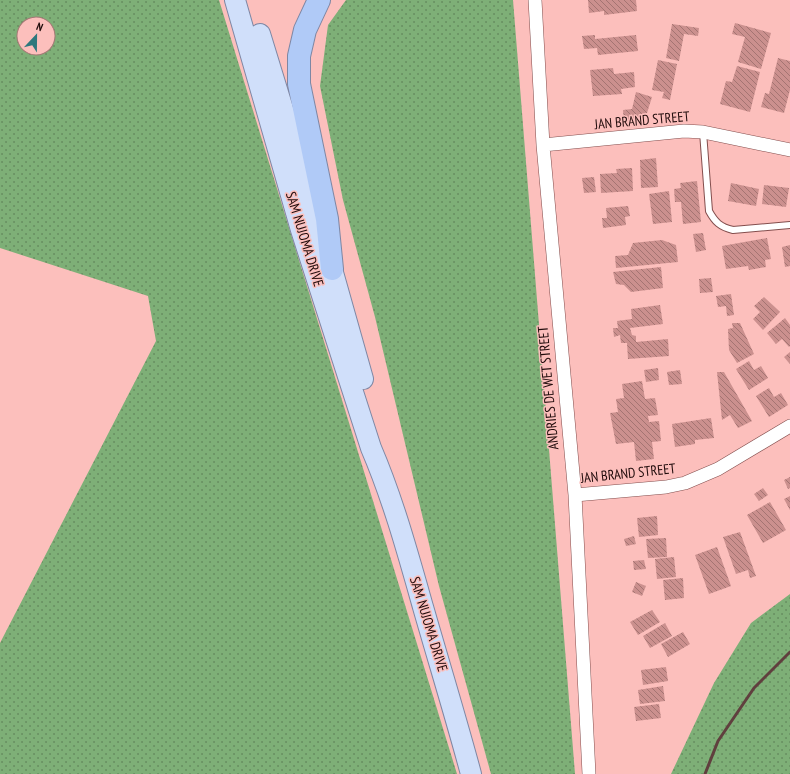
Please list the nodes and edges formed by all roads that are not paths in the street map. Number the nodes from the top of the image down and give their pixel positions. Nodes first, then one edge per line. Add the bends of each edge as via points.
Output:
1 (235, 0) edge
2 (249, 0) edge
3 (319, 0) edge
4 (535, 0) edge
5 (703, 132) junction
6 (543, 145) junction
7 (790, 150) edge
8 (790, 225) edge
9 (332, 269) junction
10 (790, 426) edge
11 (383, 475) junction
12 (574, 495) junction
13 (471, 774) edge
14 (589, 774) edge

1 - 11 main road, SAM NUJOMA DRIVE via 301,230 371,448
2 - 9 main road, SAM NUJOMA DRIVE
3 - 9 highway via 305,30 299,56 299,84 327,219
4 - 6 street, ANDRIES DE WET STREET
5 - 6 street, JAN BRAND STREET via 684,131
5 - 7 street, JAN BRAND STREET
5 - 8 lane via 709,211 715,222 723,228 733,230
6 - 12 street, ANDRIES DE WET STREET
9 - 11 main road, SAM NUJOMA DRIVE via 377,428
10 - 12 street, JAN BRAND STREET via 718,469 685,483
11 - 13 main road, SAM NUJOMA DRIVE
12 - 14 street, ANDRIES DE WET STREET

